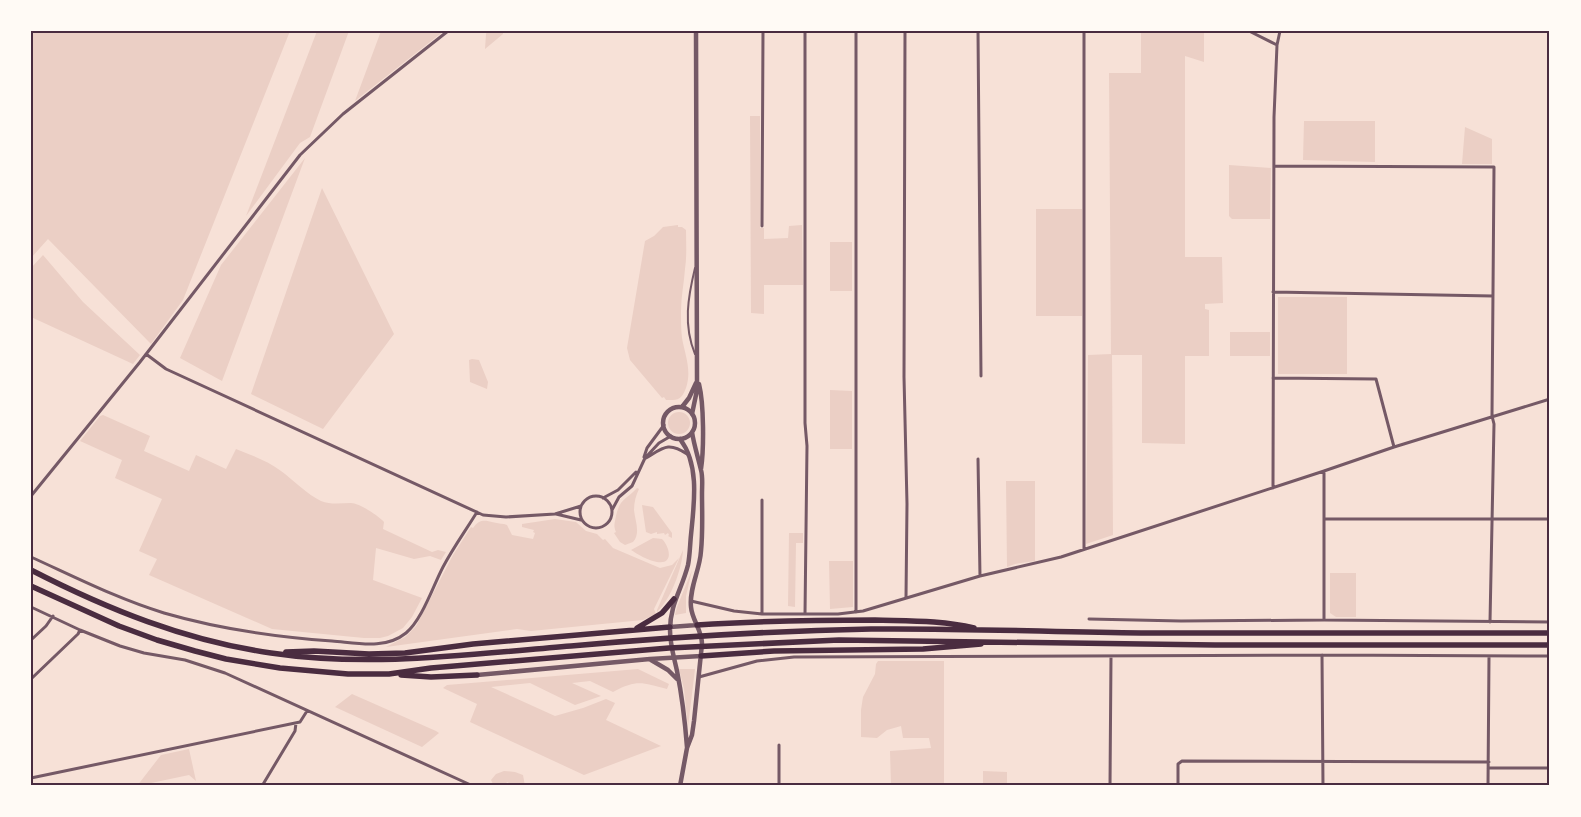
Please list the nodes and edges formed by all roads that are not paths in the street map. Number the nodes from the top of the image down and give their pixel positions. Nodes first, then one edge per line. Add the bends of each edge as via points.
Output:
1 (448, 31) edge
2 (696, 31) edge
3 (763, 31) edge
4 (805, 31) edge
5 (856, 31) edge
6 (905, 31) edge
7 (978, 31) edge
8 (1084, 31) edge
9 (1249, 31) edge
10 (1280, 31) edge
11 (1277, 45) junction
12 (1274, 166) junction
13 (762, 226) dead end
14 (696, 264) junction
15 (1273, 292) junction
16 (1493, 296) junction
17 (146, 354) junction
18 (697, 358) junction
19 (981, 376) dead end
20 (697, 378) junction
21 (1273, 378) junction
22 (1550, 399) edge
23 (682, 407) junction
24 (692, 414) junction
25 (1492, 416) junction
26 (664, 425) junction
27 (692, 432) junction
28 (671, 436) junction
29 (680, 439) junction
30 (1394, 447) junction
31 (689, 455) junction
32 (978, 459) dead end
33 (643, 460) junction
34 (638, 470) junction
35 (701, 470) junction
36 (1324, 471) junction
37 (1273, 488) junction
38 (31, 496) edge
39 (603, 498) junction
40 (762, 500) dead end
41 (581, 506) junction
42 (612, 510) junction
43 (477, 512) junction
44 (555, 514) junction
45 (1324, 519) junction
46 (1492, 519) junction
47 (1550, 519) edge
48 (581, 520) junction
49 (1084, 549) junction
50 (31, 557) edge
51 (31, 570) edge
52 (980, 576) junction
53 (31, 586) edge
54 (906, 598) junction
55 (674, 599) junction
56 (691, 601) junction
57 (31, 607) edge
58 (856, 612) junction
59 (762, 614) junction
60 (805, 614) junction
61 (53, 616) junction
62 (1089, 619) dead end
63 (1324, 620) junction
64 (1490, 622) junction
65 (1550, 622) edge
66 (696, 625) junction
67 (670, 627) junction
68 (635, 629) junction
69 (80, 630) junction
70 (985, 630) junction
71 (1550, 633) edge
72 (31, 640) edge
73 (995, 641) junction
74 (1550, 645) edge
75 (269, 653) junction
76 (1322, 655) junction
77 (701, 656) junction
78 (1111, 656) junction
79 (1489, 656) junction
80 (1550, 656) edge
81 (673, 658) junction
82 (650, 659) junction
83 (389, 674) junction
84 (477, 675) joint
85 (699, 677) junction
86 (31, 679) edge
87 (678, 679) junction
88 (307, 711) junction
89 (296, 723) junction
90 (779, 745) dead end
91 (687, 748) junction
92 (1323, 762) junction
93 (1489, 762) junction
94 (1488, 768) junction
95 (1550, 768) edge
96 (31, 778) edge
97 (262, 786) edge
98 (473, 786) edge
99 (680, 786) edge
100 (779, 786) edge
101 (1110, 786) edge
102 (1178, 786) edge
103 (1323, 786) edge
104 (1488, 786) edge

1 - 17 street via 343,114 300,155
2 - 14 street
3 - 13 street
4 - 60 street
5 - 58 street
6 - 54 street
7 - 19 street
8 - 49 street
9 - 11 street
10 - 11 street
11 - 12 street
12 - 15 street
12 - 16 street via 1494,167
14 - 18 street
14 - 18 lane via 688,295 689,335
15 - 16 street
15 - 21 street
16 - 25 street
17 - 38 street
17 - 43 street via 166,369
18 - 20 street
20 - 23 street
20 - 24 street
20 - 35 street via 701,402
21 - 30 street via 1376,379
21 - 37 street
22 - 25 street
23 - 24 street
23 - 26 street via 667,412
24 - 27 street via 695,421
25 - 30 street
25 - 46 street
26 - 28 street
26 - 33 street via 647,448
27 - 29 street
27 - 35 street
28 - 29 street
28 - 33 street
29 - 31 street
30 - 36 street
31 - 33 street via 672,446
31 - 55 street via 694,478 689,562
32 - 52 street
33 - 34 street
34 - 39 street
34 - 42 street via 632,486 619,497
35 - 56 street via 701,551
36 - 37 street
36 - 45 street
37 - 49 street
39 - 41 street via 591,497
39 - 42 street
40 - 59 street
41 - 44 street
41 - 48 street
42 - 48 street via 609,522 600,528 591,528
43 - 44 street via 501,517
43 - 50 street via 444,565 412,627 395,640 381,644 297,639 206,624 130,601
44 - 48 street
45 - 46 street
45 - 63 street
46 - 47 street
46 - 64 street
49 - 52 street
51 - 75 highway via 152,624
52 - 54 street
53 - 83 highway via 119,626 209,655 306,671
54 - 58 street
55 - 67 street
55 - 68 highway via 662,613
56 - 59 street
56 - 66 street
57 - 61 street
58 - 60 street
59 - 60 street
61 - 69 street
61 - 72 street
62 - 63 street
63 - 64 street
64 - 65 street
66 - 67 street
66 - 70 highway via 919,621
66 - 77 street via 702,641
67 - 68 highway
67 - 81 street
68 - 75 highway via 405,653
69 - 86 street
69 - 88 street via 134,651 217,669
70 - 71 highway
70 - 75 highway via 874,629 732,634 402,660 346,660
73 - 74 highway
73 - 77 highway via 923,649 774,651
73 - 83 highway via 839,640 732,644
76 - 78 street
76 - 79 street
76 - 92 street
77 - 81 street
77 - 85 street
78 - 85 street via 788,658 756,662
78 - 101 street
79 - 80 street
79 - 93 street
81 - 82 street
81 - 87 street
82 - 84 street
82 - 87 street
83 - 84 highway via 431,677
85 - 91 street via 692,735
87 - 91 street
88 - 89 street
88 - 98 street
89 - 96 street
89 - 97 street
90 - 100 street
91 - 99 street
92 - 93 street
92 - 102 street via 1182,761 1178,764
92 - 103 street
93 - 94 street
94 - 95 street
94 - 104 street

